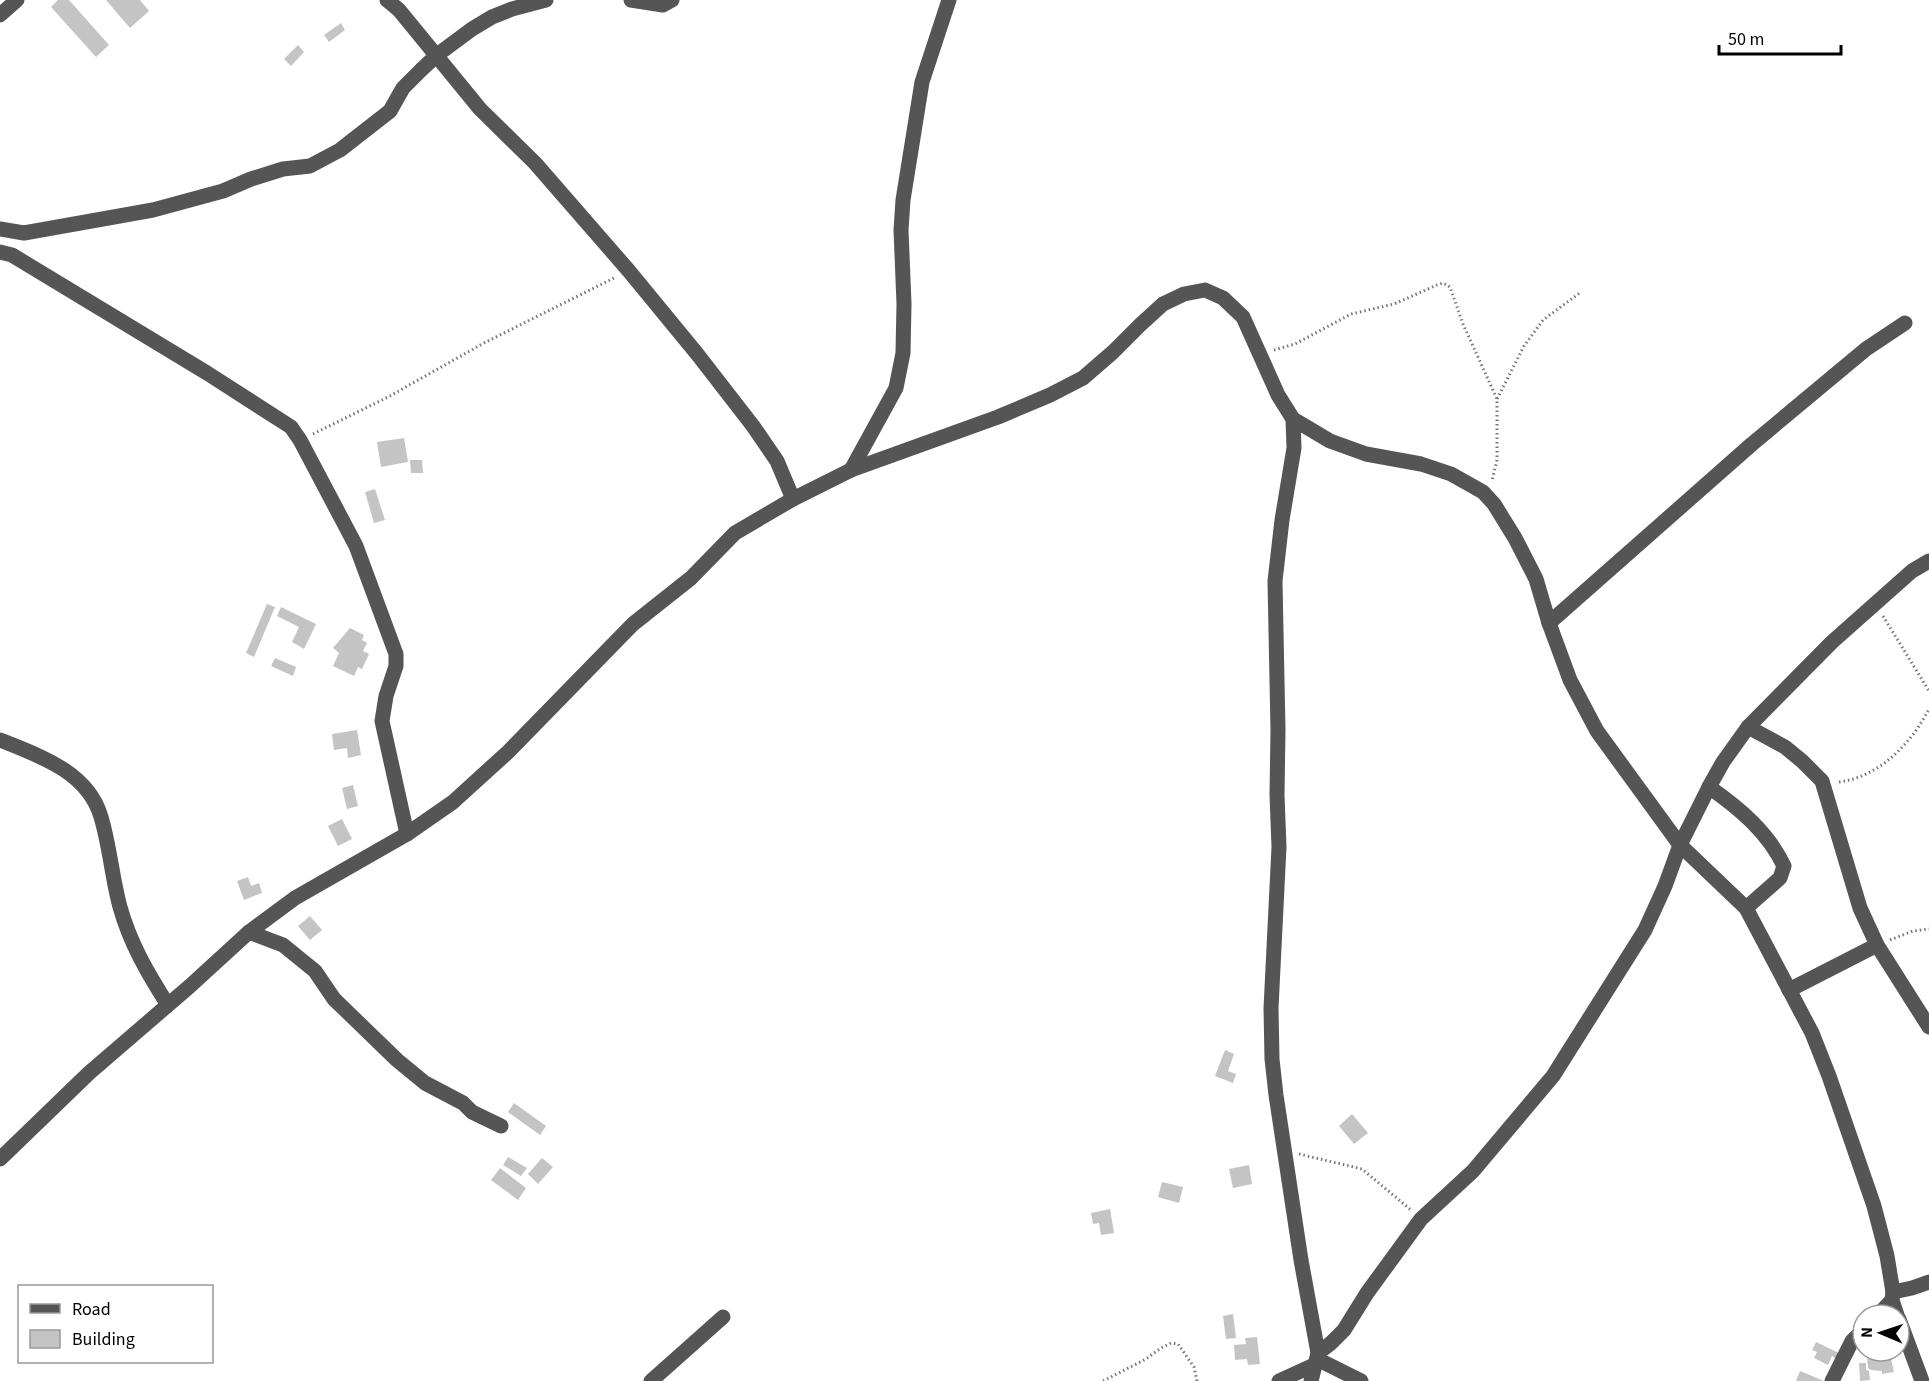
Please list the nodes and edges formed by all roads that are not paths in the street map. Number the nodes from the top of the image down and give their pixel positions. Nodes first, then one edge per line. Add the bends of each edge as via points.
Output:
1 (17, 0) edge
2 (387, 0) edge
3 (546, 0) edge
4 (631, 0) edge
5 (672, 0) edge
6 (949, 0) edge
7 (0, 15) edge
8 (437, 55) junction
9 (0, 229) edge
10 (0, 252) edge
11 (1905, 323) dead end
12 (1293, 419) junction
13 (851, 470) junction
14 (794, 499) junction
15 (1929, 561) edge
16 (1549, 623) junction
17 (1748, 727) junction
18 (0, 740) edge
19 (1709, 787) junction
20 (407, 834) junction
21 (1680, 845) junction
22 (1746, 908) junction
23 (249, 932) junction
24 (1877, 945) junction
25 (1789, 990) junction
26 (168, 1005) junction
27 (1929, 1027) edge
28 (501, 1126) dead end
29 (0, 1159) edge
30 (1929, 1282) edge
31 (1894, 1302) edge
32 (723, 1317) dead end
33 (1851, 1343) edge
34 (1911, 1351) edge
35 (1316, 1359) junction
36 (651, 1381) edge
37 (1279, 1381) edge
38 (1311, 1381) edge
39 (1361, 1381) edge
40 (1832, 1381) edge
41 (1922, 1381) edge

1 - 7 street
2 - 8 street
3 - 8 street via 492,17
4 - 5 street via 663,5
6 - 13 street via 922,82 903,200 903,353 896,388
8 - 9 street via 403,88 390,111 340,150 310,166 283,169 153,210 24,233
8 - 14 street via 480,109 535,163 698,356 777,461
10 - 20 street via 12,255 291,426 356,546 396,654 382,721
11 - 16 street via 1866,349 1752,444
12 - 13 street via 1278,395 1244,317 1223,298 1205,290 1163,304 1083,378 1050,395
12 - 16 street via 1330,441 1366,454 1421,464 1451,474 1483,492 1515,538 1536,579
12 - 35 street via 1294,448 1275,580 1279,848 1272,1059
13 - 14 street
14 - 20 street via 735,533 691,578 633,624 500,759 453,802
15 - 17 street via 1912,571 1832,642
16 - 21 street via 1570,680 1597,731
17 - 19 street
17 - 24 street via 1785,747 1822,782 1857,900
18 - 26 street via 65,769 94,799 126,927
19 - 21 street
19 - 22 street via 1747,815 1784,866 1780,878
20 - 23 street via 295,898
21 - 22 street
21 - 35 street via 1645,930 1553,1076 1473,1171 1421,1218 1344,1329
22 - 25 street
23 - 26 street
23 - 28 street via 283,945 315,971 334,999 425,1083
24 - 25 street
24 - 27 street
25 - 31 street via 1830,1076 1874,1206
26 - 29 street via 89,1073
30 - 31 street via 1912,1288
32 - 36 street
33 - 40 street
34 - 41 street
35 - 37 street
35 - 38 street
35 - 39 street

